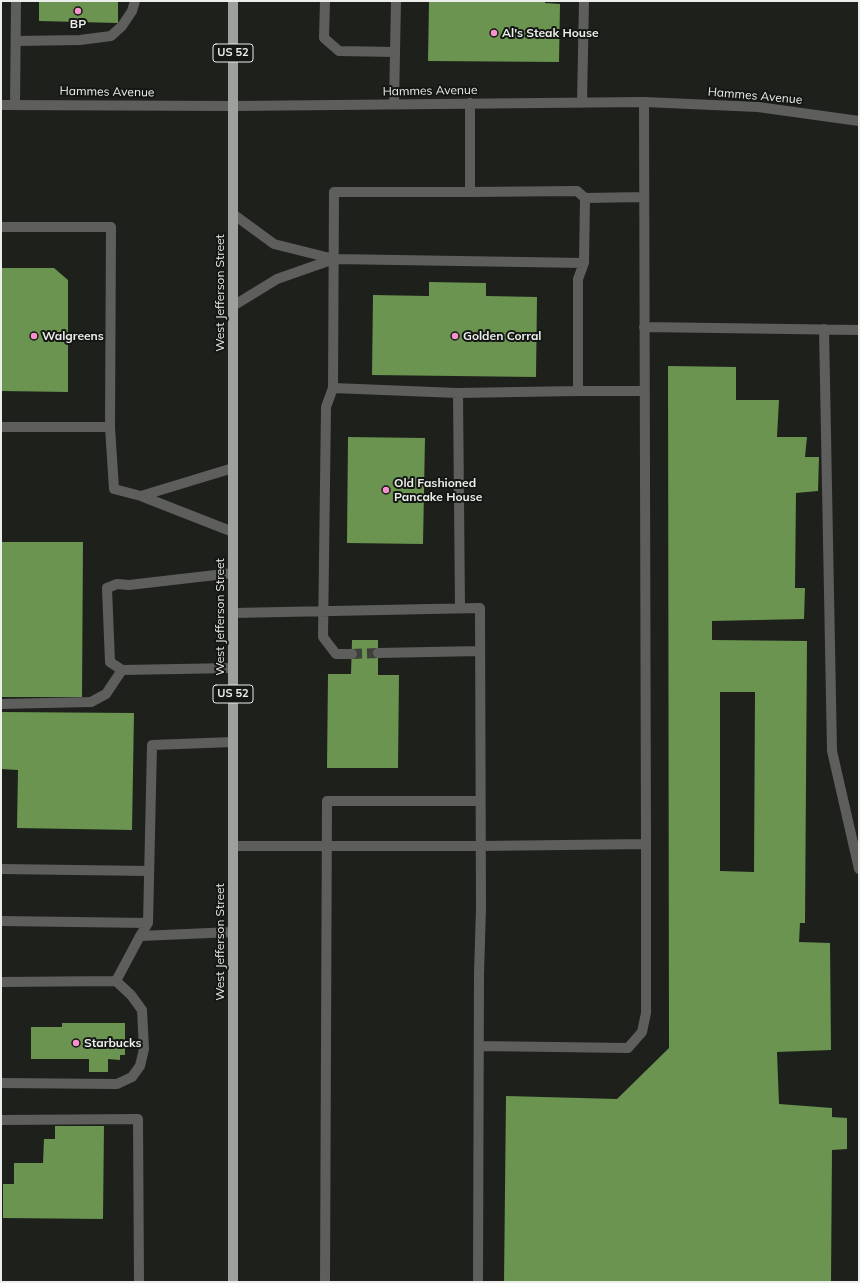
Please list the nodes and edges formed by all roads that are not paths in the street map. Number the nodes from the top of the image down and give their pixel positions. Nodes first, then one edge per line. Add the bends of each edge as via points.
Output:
1 (16, 1) edge
2 (136, 1) edge
3 (233, 1) edge
4 (325, 1) edge
5 (396, 1) edge
6 (584, 1) edge
7 (16, 41) junction
8 (395, 52) junction
9 (644, 102) junction
10 (470, 103) junction
11 (582, 103) junction
12 (394, 104) junction
13 (1, 105) edge
14 (15, 105) junction
15 (233, 106) junction
16 (859, 121) edge
17 (470, 192) junction
18 (644, 197) junction
19 (585, 198) junction
20 (233, 214) junction
21 (1, 227) edge
22 (334, 259) junction
23 (584, 262) junction
24 (233, 306) junction
25 (644, 327) junction
26 (824, 330) junction
27 (859, 330) edge
28 (333, 388) junction
29 (578, 391) junction
30 (644, 391) junction
31 (458, 393) junction
32 (110, 426) junction
33 (1, 427) edge
34 (233, 468) junction
35 (141, 496) junction
36 (233, 532) junction
37 (233, 573) junction
38 (460, 608) junction
39 (323, 612) junction
40 (233, 613) junction
41 (480, 651) junction
42 (352, 654) tunnel mouth
43 (378, 654) tunnel mouth
44 (233, 668) junction
45 (122, 670) junction
46 (1, 704) edge
47 (233, 742) junction
48 (480, 800) junction
49 (646, 844) junction
50 (233, 846) junction
51 (327, 846) junction
52 (480, 846) junction
53 (859, 869) edge
54 (1, 870) edge
55 (149, 871) junction
56 (1, 922) edge
57 (148, 923) junction
58 (233, 932) junction
59 (140, 936) junction
60 (1, 982) edge
61 (116, 982) junction
62 (479, 1046) junction
63 (1, 1083) edge
64 (1, 1120) edge
65 (139, 1282) edge
66 (233, 1282) edge
67 (326, 1282) edge
68 (478, 1282) edge

1 - 7 street
2 - 7 street via 122,26 112,36 80,40
3 - 15 main road, West Jefferson Street / US 52
4 - 8 street via 324,38 339,51
5 - 8 street
6 - 11 street
7 - 14 street
8 - 12 street
9 - 11 street, Hammes Avenue
9 - 16 street, Hammes Avenue via 758,107
9 - 18 street
10 - 11 street, Hammes Avenue
10 - 12 street, Hammes Avenue
10 - 17 street
12 - 15 street, Hammes Avenue
13 - 14 street, Hammes Avenue
14 - 15 street, Hammes Avenue
15 - 20 main road, West Jefferson Street / US 52
17 - 19 street via 577,190
17 - 22 street via 334,192
18 - 19 street
18 - 25 street
19 - 23 street
20 - 22 street via 274,244
20 - 24 main road, West Jefferson Street / US 52
21 - 32 street via 111,227
22 - 23 street
22 - 24 street via 277,279
22 - 28 street
23 - 29 street via 578,279
24 - 34 main road, West Jefferson Street / US 52
25 - 26 street
25 - 30 street
26 - 27 street
26 - 53 street via 832,751
28 - 31 street
28 - 39 street via 326,407
29 - 30 street
29 - 31 street
30 - 49 street
31 - 38 street
32 - 33 street
32 - 35 street via 114,489
34 - 35 street
34 - 36 main road, West Jefferson Street / US 52
35 - 36 street
36 - 37 main road, West Jefferson Street / US 52
37 - 40 main road, West Jefferson Street / US 52
37 - 45 street via 128,585 117,584 107,588 110,662
38 - 39 street
38 - 41 street via 480,608
39 - 40 street
39 - 42 street via 323,637 336,654
40 - 44 main road, West Jefferson Street / US 52
41 - 43 street
41 - 48 street
44 - 45 street
44 - 47 main road, West Jefferson Street / US 52
45 - 46 street via 106,694 91,702
47 - 50 main road, West Jefferson Street / US 52
47 - 55 street via 152,744
48 - 51 street via 327,801
48 - 52 street
49 - 52 street
49 - 62 street via 646,1013 642,1032 628,1048
50 - 51 street
50 - 58 main road, West Jefferson Street / US 52
51 - 52 street
51 - 67 street
52 - 62 street
54 - 55 street
55 - 57 street
56 - 57 street
57 - 59 street
58 - 59 street
58 - 66 main road, West Jefferson Street / US 52
59 - 61 street
60 - 61 street
61 - 63 street via 131,995 142,1010 144,1049 140,1066 132,1077 117,1084
62 - 68 street
64 - 65 street via 138,1119

